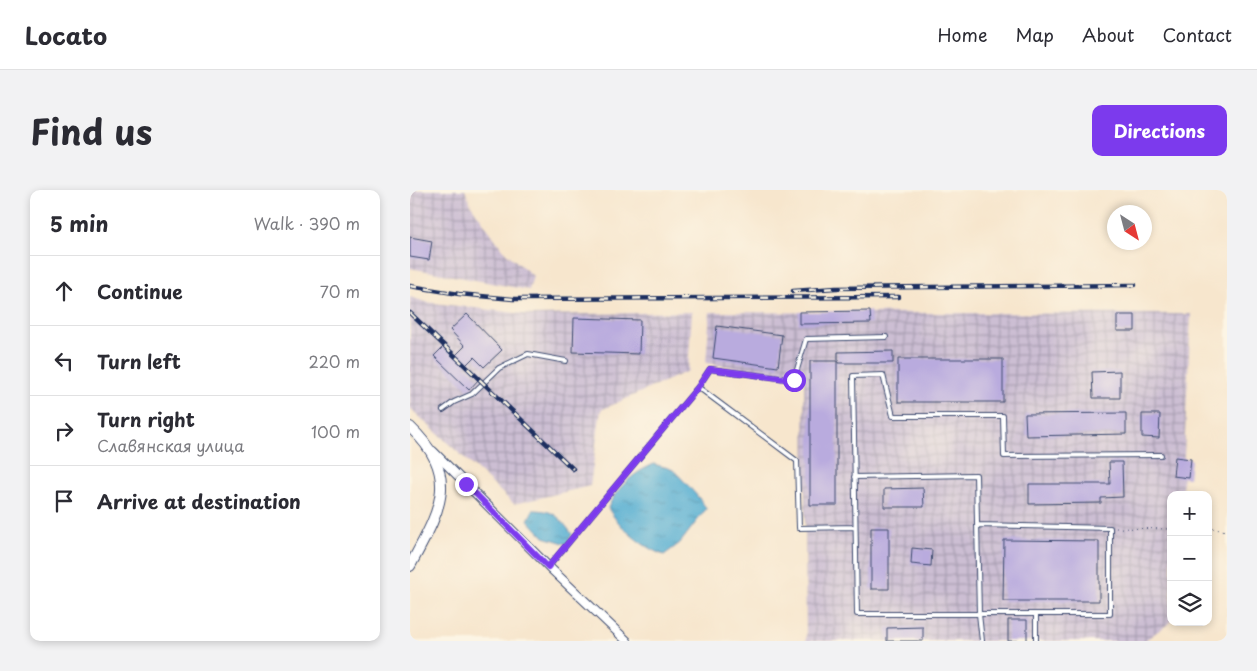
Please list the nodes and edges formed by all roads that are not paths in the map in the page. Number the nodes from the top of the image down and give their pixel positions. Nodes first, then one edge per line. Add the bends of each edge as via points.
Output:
1 (886, 337) dead end
2 (566, 361) dead end
3 (698, 387) junction
4 (443, 410) dead end
5 (410, 428) edge
6 (430, 448) junction
7 (1160, 455) dead end
8 (854, 477) junction
9 (977, 525) junction
10 (855, 527) junction
11 (410, 566) edge
12 (548, 567) junction
13 (979, 614) junction
14 (1036, 614) junction
15 (627, 641) edge
16 (982, 641) edge
17 (1036, 641) edge

1 - 3 lane via 806,339 794,380 710,369
2 - 4 lane via 528,354 499,368 472,394
3 - 10 lane via 797,461 799,528
3 - 12 lane
5 - 6 main road
6 - 11 main road via 440,474 440,499 437,513
6 - 12 street
7 - 8 lane via 1004,456 1002,416 893,416 883,375 853,376
8 - 9 lane via 976,475
8 - 10 lane
9 - 13 lane
9 - 14 lane via 1110,528 1110,614
10 - 13 lane via 857,614
12 - 15 street
13 - 14 lane
13 - 16 lane
14 - 17 lane

